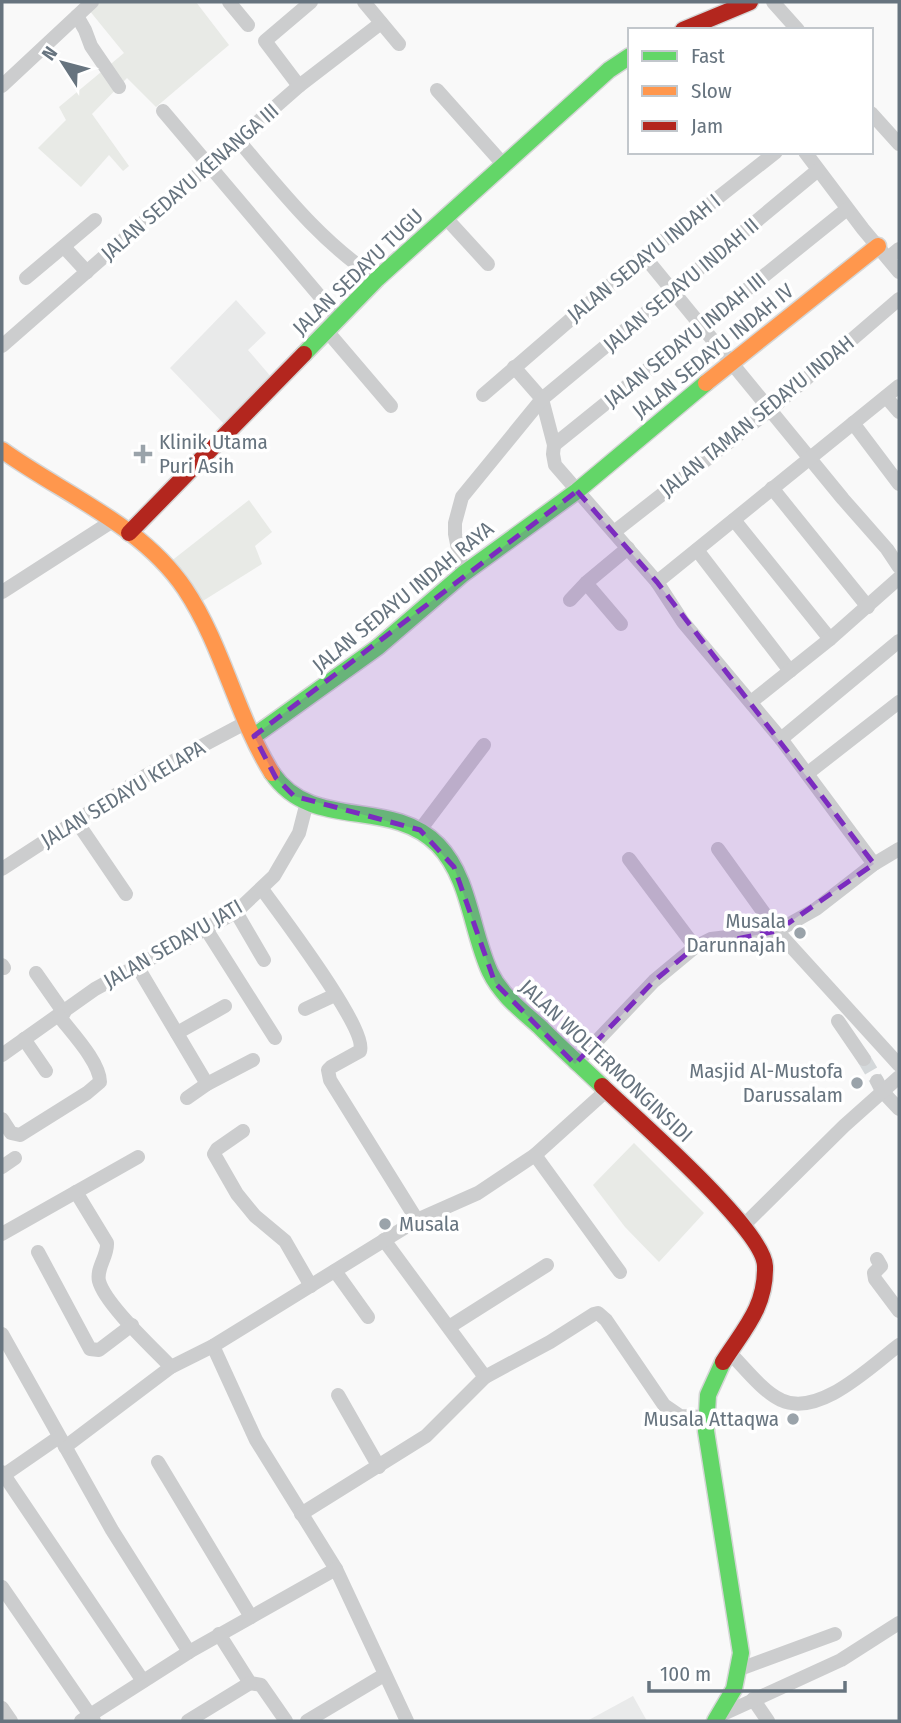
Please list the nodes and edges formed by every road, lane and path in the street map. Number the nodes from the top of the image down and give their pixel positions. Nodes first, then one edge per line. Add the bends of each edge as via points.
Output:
1 (92, 2) edge
2 (229, 2) edge
3 (311, 2) edge
4 (364, 2) edge
5 (750, 2) edge
6 (773, 2) edge
7 (76, 16) junction
8 (381, 23) junction
9 (248, 25) dead end
10 (688, 28) edge
11 (795, 28) edge
12 (399, 44) dead end
13 (628, 56) edge
14 (2, 86) edge
15 (120, 86) dead end
16 (299, 86) junction
17 (437, 90) dead end
18 (163, 111) dead end
19 (873, 115) edge
20 (238, 140) junction
21 (899, 144) edge
22 (773, 154) edge
23 (806, 154) edge
24 (503, 164) junction
25 (209, 165) junction
26 (818, 170) junction
27 (848, 209) junction
28 (444, 218) junction
29 (95, 220) dead end
30 (64, 247) junction
31 (888, 251) edge
32 (644, 256) junction
33 (488, 264) dead end
34 (87, 272) junction
35 (899, 272) edge
36 (26, 278) dead end
37 (377, 279) junction
38 (673, 293) junction
39 (899, 299) edge
40 (333, 325) junction
41 (701, 327) junction
42 (2, 346) edge
43 (732, 361) junction
44 (514, 366) junction
45 (899, 386) edge
46 (483, 396) dead end
47 (886, 397) junction
48 (542, 399) junction
49 (391, 406) dead end
50 (770, 410) junction
51 (899, 412) edge
52 (853, 423) junction
53 (554, 445) junction
54 (2, 450) edge
55 (811, 459) junction
56 (899, 484) edge
57 (772, 488) junction
58 (577, 491) junction
59 (734, 520) junction
60 (111, 522) junction
61 (614, 532) junction
62 (129, 533) junction
63 (628, 548) junction
64 (697, 550) junction
65 (899, 567) edge
66 (463, 574) junction
67 (899, 578) edge
68 (657, 582) junction
69 (586, 583) junction
70 (2, 592) edge
71 (570, 600) dead end
72 (868, 607) junction
73 (621, 624) dead end
74 (830, 639) junction
75 (899, 641) edge
76 (790, 671) junction
77 (751, 702) junction
78 (899, 702) edge
79 (250, 729) junction
80 (781, 739) junction
81 (484, 746) dead end
82 (808, 773) junction
83 (307, 802) junction
84 (77, 822) junction
85 (420, 830) junction
86 (718, 849) dead end
87 (899, 849) edge
88 (629, 859) dead end
89 (4, 862) edge
90 (874, 864) junction
91 (262, 889) junction
92 (126, 894) dead end
93 (236, 912) junction
94 (206, 929) junction
95 (777, 931) junction
96 (695, 947) junction
97 (264, 960) dead end
98 (136, 966) junction
99 (36, 973) dead end
100 (335, 995) junction
101 (225, 1006) dead end
102 (305, 1009) dead end
103 (61, 1014) junction
104 (838, 1021) dead end
105 (177, 1033) junction
106 (275, 1038) dead end
107 (24, 1039) junction
108 (2, 1055) edge
109 (864, 1059) tunnel mouth
110 (253, 1060) dead end
111 (575, 1064) junction
112 (899, 1065) edge
113 (46, 1071) dead end
114 (899, 1077) edge
115 (207, 1084) junction
116 (880, 1086) junction
117 (606, 1091) junction
118 (187, 1098) dead end
119 (899, 1109) edge
120 (2, 1119) edge
121 (243, 1131) dead end
122 (535, 1155) junction
123 (138, 1157) dead end
124 (15, 1158) dead end
125 (2, 1167) edge
126 (76, 1192) junction
127 (418, 1220) junction
128 (744, 1225) junction
129 (2, 1234) edge
130 (384, 1240) junction
131 (38, 1252) dead end
132 (877, 1259) dead end
133 (547, 1265) dead end
134 (335, 1271) junction
135 (620, 1272) dead end
136 (311, 1286) junction
137 (899, 1311) edge
138 (368, 1317) dead end
139 (132, 1325) junction
140 (449, 1327) junction
141 (2, 1334) edge
142 (899, 1345) edge
143 (213, 1346) junction
144 (729, 1352) junction
145 (170, 1367) junction
146 (485, 1377) junction
147 (338, 1395) dead end
148 (706, 1417) junction
149 (62, 1442) junction
150 (158, 1462) dead end
151 (379, 1467) junction
152 (3, 1473) edge
153 (301, 1514) junction
154 (336, 1569) junction
155 (2, 1587) edge
156 (251, 1617) junction
157 (899, 1623) edge
158 (219, 1634) junction
159 (835, 1634) dead end
160 (189, 1652) junction
161 (740, 1669) junction
162 (384, 1675) junction
163 (143, 1681) junction
164 (250, 1684) junction
165 (753, 1699) junction
166 (2, 1708) edge
167 (88, 1719) edge
168 (717, 1719) edge
169 (11, 1721) edge
170 (188, 1721) edge
171 (286, 1721) edge
172 (307, 1721) edge
173 (407, 1721) edge
174 (768, 1721) edge

1 - 7 street
2 - 9 street
3 - 16 street via 265,41
4 - 8 street
5 - 10 main road
6 - 11 street
7 - 14 street
7 - 15 street via 90,46
8 - 12 street
8 - 16 street, JALAN SEDAYU KENANGA III
13 - 24 main road, JALAN SEDAYU TUGU
16 - 20 street, JALAN SEDAYU KENANGA III
17 - 24 street
18 - 25 street
19 - 21 street
20 - 25 street, JALAN SEDAYU KENANGA III
20 - 37 street via 306,220
22 - 32 street, JALAN SEDAYU INDAH I
23 - 26 street
24 - 28 main road, JALAN SEDAYU TUGU
25 - 34 street, JALAN SEDAYU KENANGA III
25 - 40 street
26 - 27 street
26 - 38 street, JALAN SEDAYU INDAH II
27 - 31 street
27 - 41 street, JALAN SEDAYU INDAH III
28 - 33 street
28 - 37 main road, JALAN SEDAYU TUGU
29 - 30 street
30 - 34 street
30 - 36 street
31 - 35 street
31 - 43 main road, JALAN SEDAYU INDAH IV
32 - 38 street
32 - 44 street, JALAN SEDAYU INDAH I
34 - 42 street, JALAN SEDAYU KENANGA III
37 - 40 main road, JALAN SEDAYU TUGU
38 - 41 street
38 - 48 street, JALAN SEDAYU INDAH II
39 - 50 street, JALAN TAMAN SEDAYU INDAH
40 - 49 street
40 - 62 main road, JALAN SEDAYU TUGU
41 - 43 street
41 - 53 street, JALAN SEDAYU INDAH III
43 - 50 street
43 - 58 main road, JALAN SEDAYU INDAH IV
44 - 46 street, JALAN SEDAYU INDAH I
44 - 48 street
45 - 47 street
47 - 51 street
47 - 52 street
48 - 53 street
48 - 66 street, JALAN SEDAYU INDAH II via 462,497 455,523
50 - 55 street
50 - 61 street, JALAN TAMAN SEDAYU INDAH
52 - 55 street
52 - 56 street
53 - 58 street via 555,465
54 - 60 main road, JALAN WOLTERMONGINSIDI
55 - 57 street
55 - 65 street
57 - 59 street
57 - 72 street
58 - 61 street
58 - 66 main road, JALAN SEDAYU INDAH RAYA
59 - 64 street
59 - 74 street
60 - 62 main road, JALAN WOLTERMONGINSIDI
60 - 70 street
61 - 63 street
62 - 79 main road, JALAN WOLTERMONGINSIDI via 171,570 188,595 219,651
63 - 68 street
63 - 69 street
64 - 68 street
64 - 76 street
66 - 79 main road, JALAN SEDAYU INDAH RAYA via 377,647
67 - 72 street
68 - 77 street via 696,638
69 - 71 street
69 - 73 street
72 - 74 street
74 - 76 street
75 - 80 street
76 - 77 street
77 - 80 street
78 - 82 street
79 - 83 main road, JALAN WOLTERMONGINSIDI via 276,778
79 - 84 street, JALAN SEDAYU KELAPA via 145,776
80 - 82 street
81 - 85 street
82 - 90 street
83 - 85 main road, JALAN WOLTERMONGINSIDI
83 - 91 street, JALAN SEDAYU JATI via 299,833
84 - 89 street, JALAN SEDAYU KELAPA
84 - 92 street
85 - 111 main road, JALAN WOLTERMONGINSIDI via 454,867 495,983
86 - 95 street
87 - 90 street
88 - 96 street
90 - 95 street via 816,909
91 - 93 street, JALAN SEDAYU JATI
91 - 100 street
93 - 94 street, JALAN SEDAYU JATI
93 - 97 street
94 - 98 street, JALAN SEDAYU JATI
94 - 106 street
95 - 96 street via 711,939
95 - 112 street
96 - 111 street via 653,981
98 - 103 street, JALAN SEDAYU JATI
98 - 105 street
99 - 103 street
100 - 102 street
100 - 127 street via 362,1048 331,1067 330,1080
101 - 105 street
103 - 107 street, JALAN SEDAYU JATI
103 - 120 street via 94,1063 100,1082 20,1135 12,1133
104 - 109 street
105 - 115 street
107 - 108 street, JALAN SEDAYU JATI
107 - 113 street
110 - 115 street
111 - 117 main road, JALAN WOLTERMONGINSIDI
114 - 116 street
115 - 118 street
116 - 119 street
116 - 128 street
117 - 122 street
117 - 128 main road, JALAN WOLTERMONGINSIDI
121 - 136 street via 214,1154 254,1216 285,1241
122 - 127 street via 478,1193
122 - 135 street
123 - 126 street
124 - 125 street
126 - 129 street
126 - 139 street via 107,1243 99,1282
127 - 130 street
128 - 144 main road, JALAN WOLTERMONGINSIDI via 765,1264 765,1280 757,1311
130 - 134 street
130 - 140 street
131 - 139 street via 90,1349 99,1350
132 - 137 street via 880,1266 875,1279
133 - 140 street
134 - 136 street
134 - 138 street
136 - 143 street
139 - 145 street
140 - 146 street
141 - 149 street
142 - 144 street via 837,1392 810,1402 790,1403 774,1396
143 - 145 street
143 - 153 street via 256,1440
144 - 148 main road, JALAN WOLTERMONGINSIDI via 708,1395
145 - 149 street
146 - 148 street via 598,1313 664,1405 680,1416
146 - 151 street via 426,1436
147 - 151 street
148 - 161 main road, JALAN WOLTERMONGINSIDI via 740,1638
149 - 152 street
149 - 160 street
150 - 156 street
151 - 153 street
152 - 163 street
153 - 154 street
154 - 156 street
154 - 162 street
155 - 167 street
156 - 158 street
157 - 165 street via 841,1660
158 - 160 street
158 - 164 street
159 - 161 street
160 - 163 street
161 - 168 main road, JALAN WOLTERMONGINSIDI via 732,1698
162 - 172 street
162 - 173 street
163 - 167 street
164 - 170 street
164 - 171 street via 261,1685
165 - 168 street
165 - 174 street
166 - 169 street

